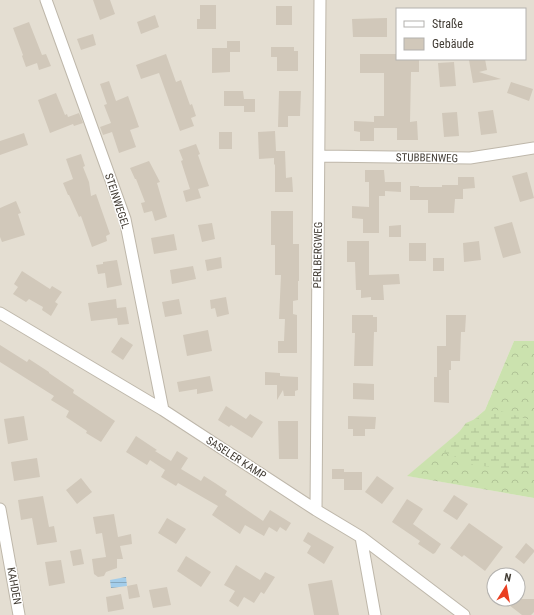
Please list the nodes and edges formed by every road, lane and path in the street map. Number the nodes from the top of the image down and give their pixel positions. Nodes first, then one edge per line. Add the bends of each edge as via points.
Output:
1 (46, 0) edge
2 (320, 0) edge
3 (534, 148) edge
4 (320, 156) junction
5 (0, 313) edge
6 (163, 410) junction
7 (0, 509) edge
8 (316, 510) junction
9 (361, 538) junction
10 (19, 615) edge
11 (376, 615) edge
12 (464, 615) edge

1 - 6 street, STEINWEGEL via 125,220
2 - 4 street, PERLBERGWEG
3 - 4 street, STUBBENWEG via 470,158
4 - 8 street, PERLBERGWEG
5 - 6 street, SASELER KAMP
6 - 8 street, SASELER KAMP
7 - 10 street, KAHDEN
8 - 9 street, SASELER KAMP
9 - 11 street
9 - 12 street, SASELER KAMP

